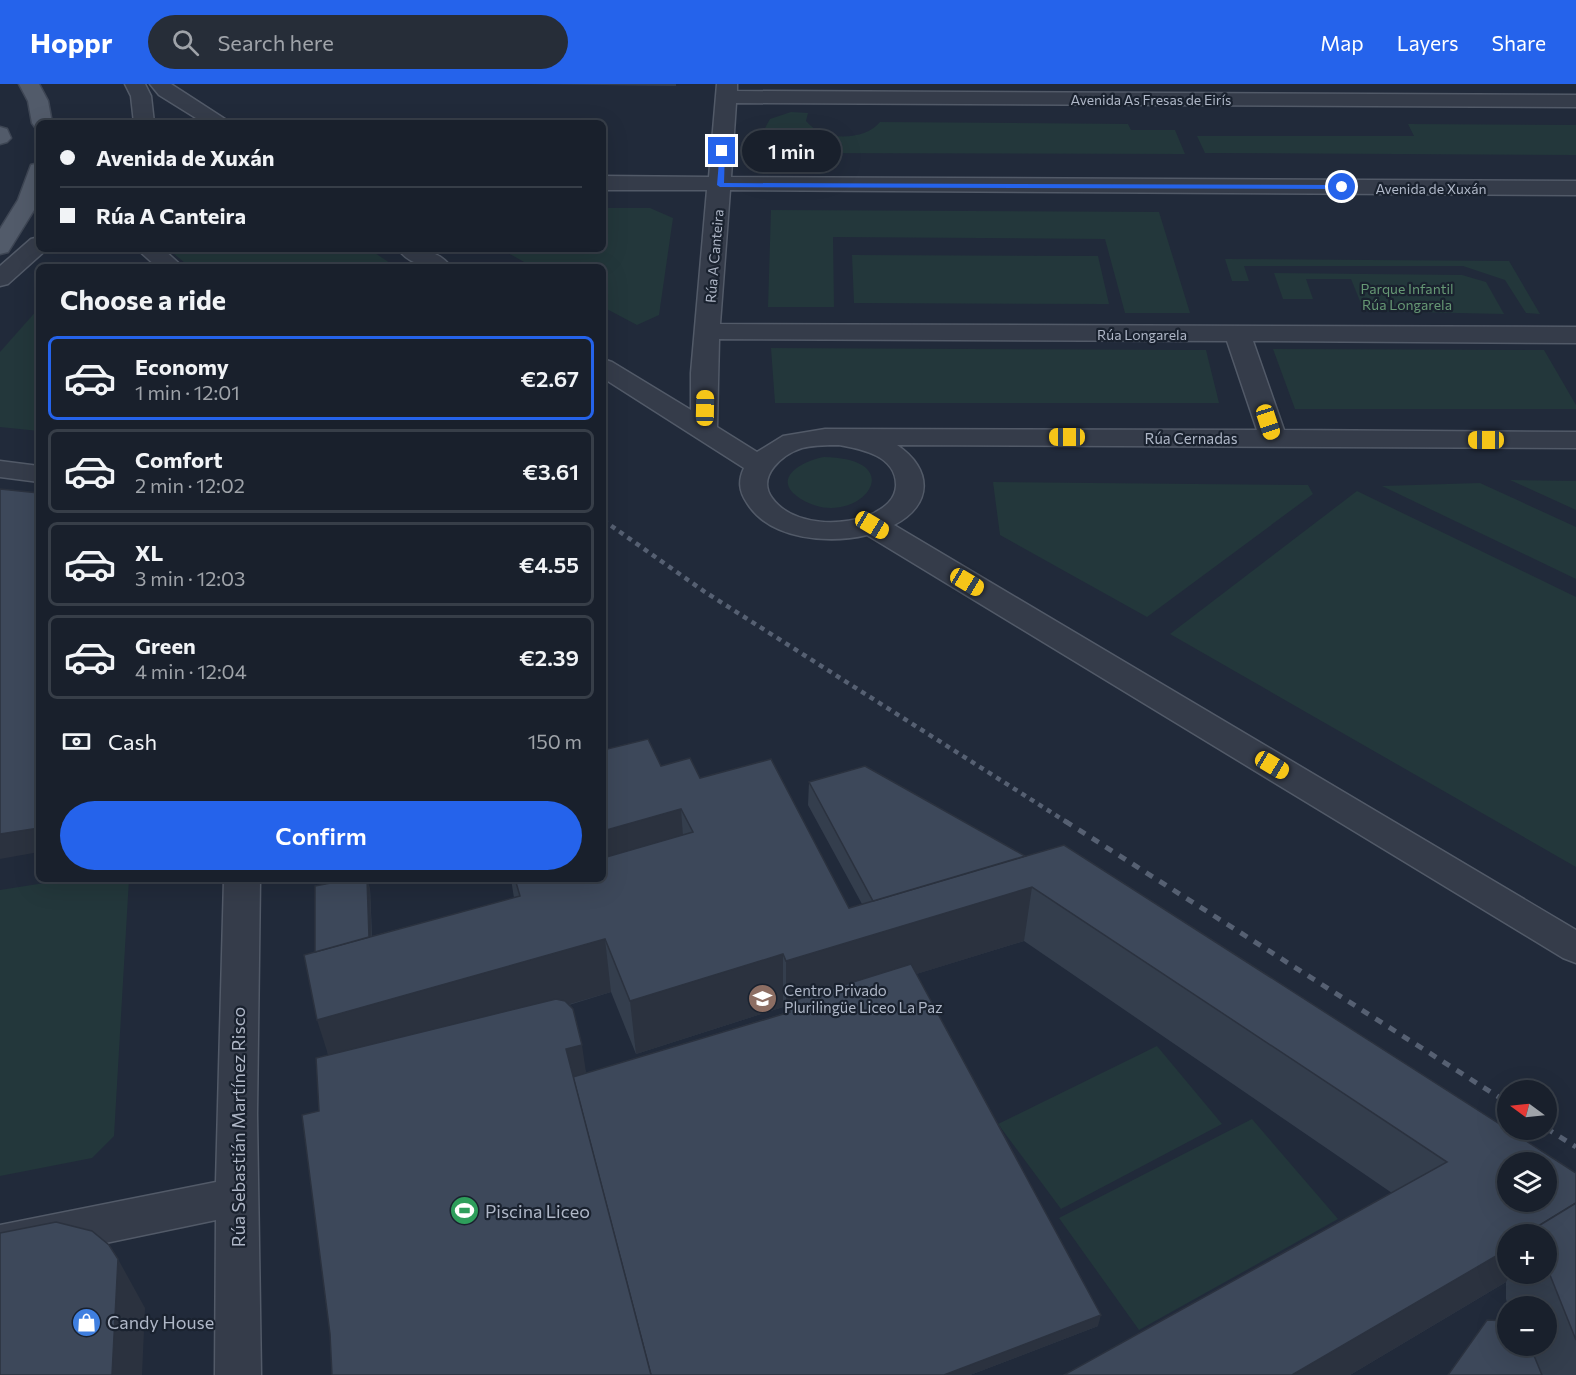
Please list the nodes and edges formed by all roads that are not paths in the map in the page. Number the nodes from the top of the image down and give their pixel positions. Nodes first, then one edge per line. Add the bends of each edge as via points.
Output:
1 (29, 84) edge
2 (135, 84) edge
3 (160, 84) edge
4 (727, 90) edge
5 (1407, 92) edge
6 (1576, 101) edge
7 (41, 120) edge
8 (144, 120) edge
9 (213, 120) edge
10 (0, 133) edge
11 (0, 138) edge
12 (36, 182) edge
13 (606, 183) edge
14 (720, 185) junction
15 (1576, 188) edge
16 (0, 247) edge
17 (36, 247) edge
18 (153, 252) edge
19 (415, 252) edge
20 (167, 264) edge
21 (434, 264) edge
22 (0, 279) edge
23 (709, 331) junction
24 (1238, 335) junction
25 (1572, 341) edge
26 (606, 369) edge
27 (704, 428) junction
28 (841, 437) junction
29 (951, 437) junction
30 (1274, 438) junction
31 (1576, 440) edge
32 (759, 465) junction
33 (905, 466) junction
34 (0, 469) edge
35 (36, 474) edge
36 (872, 525) junction
37 (242, 882) edge
38 (1576, 948) edge
39 (237, 1197) junction
40 (0, 1245) edge
41 (238, 1375) edge

1 - 7 main road
2 - 8 street via 141,96
3 - 9 street
4 - 5 street, Avenida As Fresas de Eirís
4 - 14 street, Rúa A Canteira
5 - 6 street, Avenida As Fresas de Eirís
10 - 11 main road
12 - 16 main road
13 - 14 street, Avenida de Xuxán
14 - 15 street, Avenida de Xuxán
14 - 23 street, Rúa A Canteira
17 - 22 street
18 - 20 street
19 - 21 street
23 - 24 street, Rúa Longarela
23 - 27 street, Rúa A Canteira
24 - 25 street, Rúa Longarela
24 - 30 street
26 - 27 street
27 - 32 street
28 - 29 street, Rúa Cernadas
28 - 32 street via 816,437 792,443 772,452
28 - 33 street via 879,446
29 - 30 street, Rúa Cernadas
29 - 33 street
30 - 31 street, Rúa Cernadas
32 - 36 street via 753,478 754,493 778,518 823,530
33 - 36 street via 911,479 903,505
34 - 35 street
36 - 38 street
37 - 39 street, Rúa Sebastián Martínez Risco
39 - 40 street
39 - 41 street, Rúa Sebastián Martínez Risco

